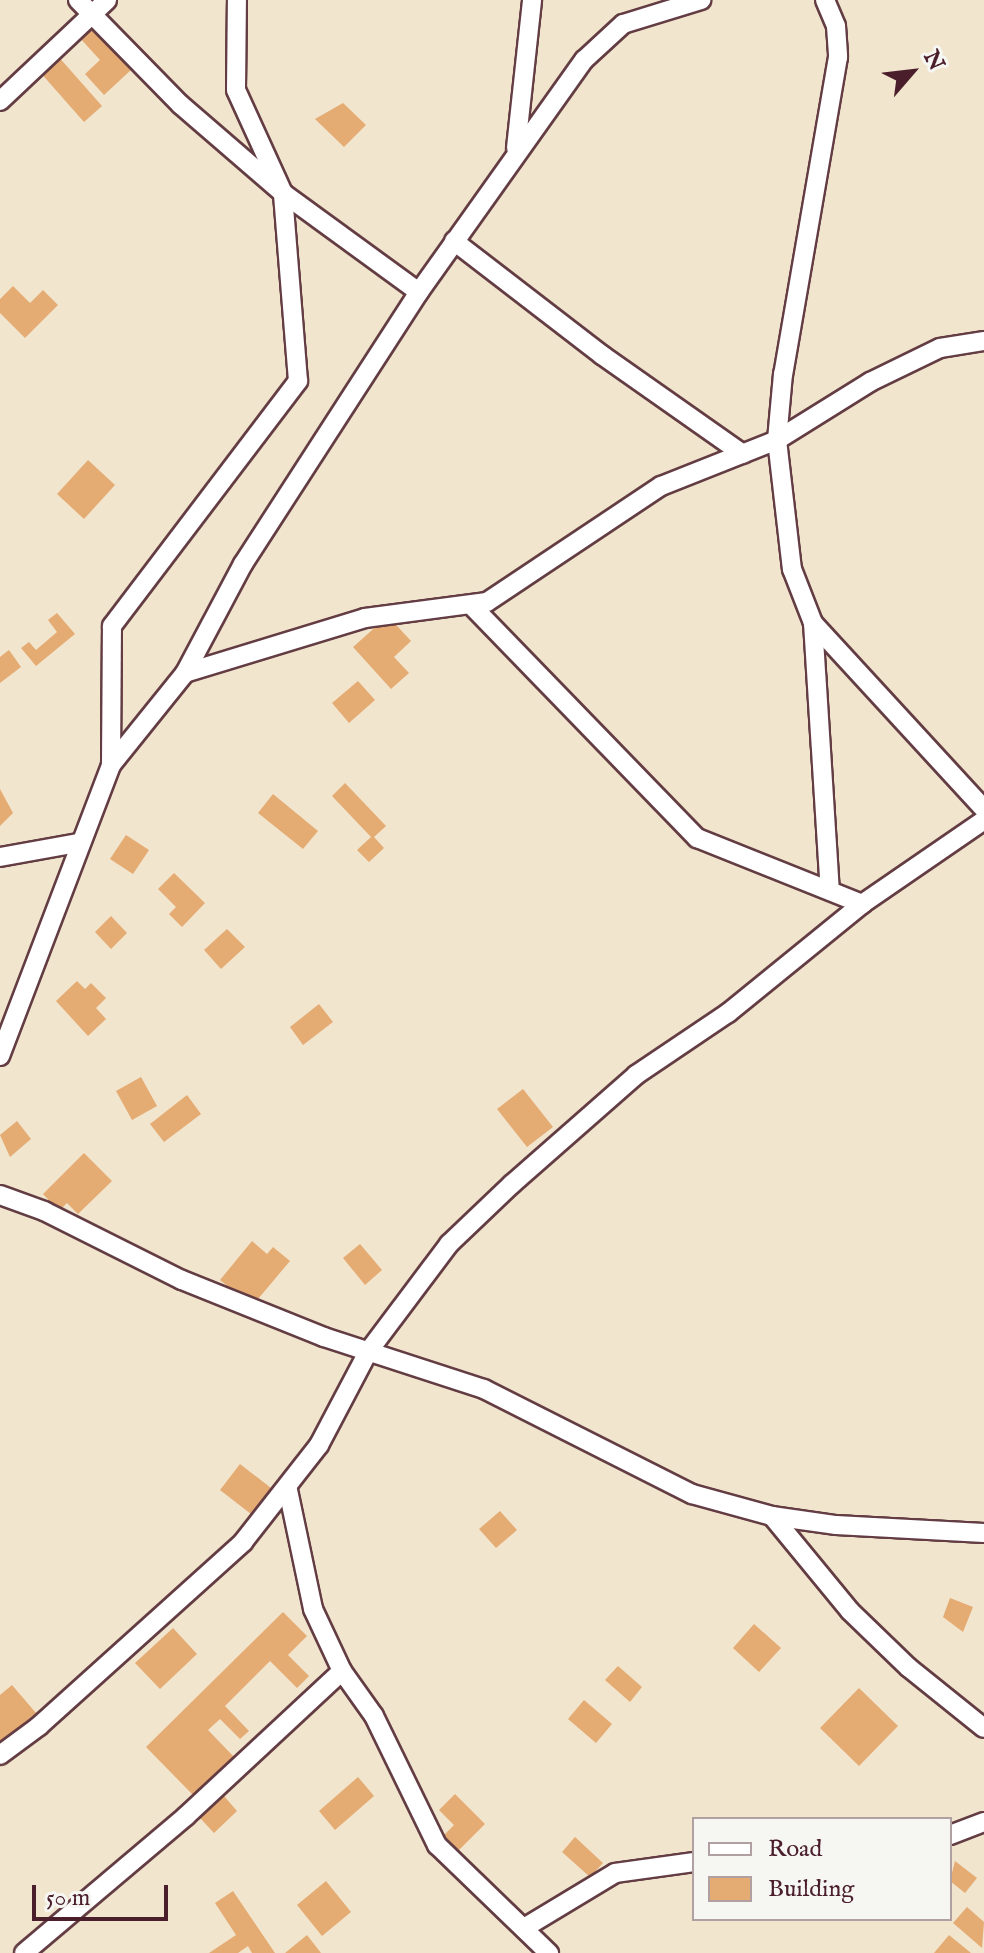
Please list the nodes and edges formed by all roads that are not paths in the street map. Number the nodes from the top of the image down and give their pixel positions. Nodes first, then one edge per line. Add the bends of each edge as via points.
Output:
1 (78, 0) edge
2 (107, 0) edge
3 (237, 0) edge
4 (532, 0) edge
5 (701, 0) edge
6 (825, 0) edge
7 (93, 14) junction
8 (0, 101) edge
9 (516, 149) junction
10 (283, 193) junction
11 (454, 241) junction
12 (419, 292) junction
13 (984, 341) edge
14 (777, 440) junction
15 (743, 454) junction
16 (471, 605) junction
17 (813, 623) junction
18 (185, 673) junction
19 (111, 765) junction
20 (984, 809) edge
21 (984, 820) edge
22 (78, 843) junction
23 (0, 857) edge
24 (830, 890) junction
25 (862, 904) junction
26 (0, 1056) edge
27 (0, 1195) edge
28 (368, 1352) junction
29 (288, 1490) junction
30 (772, 1516) junction
31 (984, 1533) edge
32 (342, 1671) junction
33 (984, 1728) edge
34 (0, 1755) edge
35 (984, 1822) edge
36 (952, 1834) edge
37 (692, 1862) edge
38 (524, 1928) junction
39 (24, 1953) edge
40 (549, 1953) edge

1 - 7 street
2 - 7 street
3 - 10 street via 236,90
4 - 9 street
5 - 9 street via 623,24 584,60
6 - 14 street via 836,26 838,57 783,374
7 - 8 street
7 - 10 street via 181,105
9 - 11 street
10 - 12 street
10 - 19 street via 298,381 112,626
11 - 12 street
11 - 15 street
12 - 18 street via 243,564
13 - 14 street via 940,348 870,382
14 - 15 street
14 - 17 street via 792,569
15 - 16 street via 661,486 502,593
16 - 18 street via 365,618
16 - 24 street via 697,838
17 - 20 street
17 - 24 street
18 - 19 street
19 - 22 street
21 - 25 street
22 - 23 street
22 - 26 street
24 - 25 street
25 - 28 street via 728,1013 636,1075 512,1184 449,1244
27 - 28 street via 44,1211 182,1280
28 - 29 street via 319,1445
28 - 30 street via 484,1389 692,1494
29 - 32 street via 313,1609
29 - 34 street via 243,1542 147,1631
30 - 31 street
30 - 33 street via 850,1611 908,1667
32 - 38 street via 374,1716 437,1845
32 - 39 street via 186,1816
35 - 36 street
37 - 38 street via 615,1873
38 - 40 street

